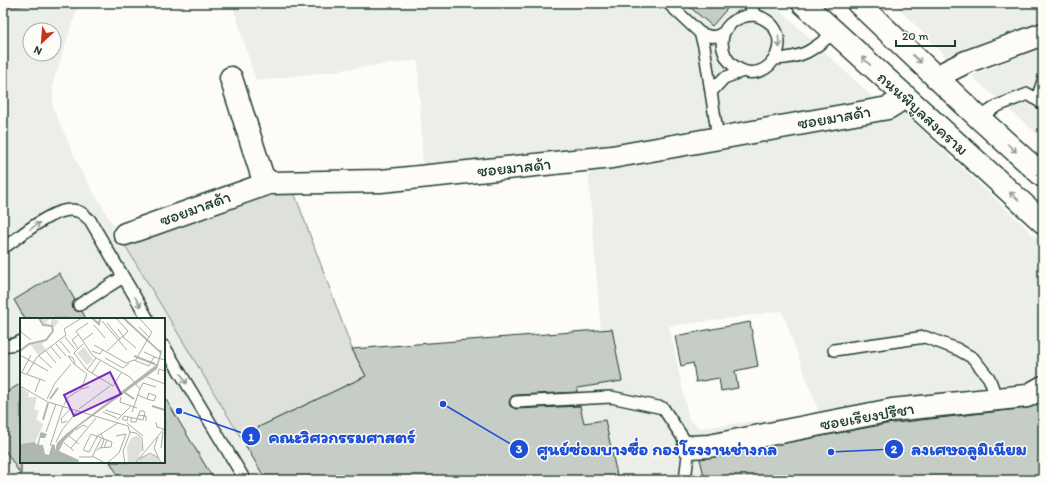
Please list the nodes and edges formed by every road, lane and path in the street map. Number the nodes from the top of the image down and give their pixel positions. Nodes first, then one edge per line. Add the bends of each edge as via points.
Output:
1 (749, 3) edge
2 (803, 3) edge
3 (858, 3) edge
4 (669, 4) edge
5 (755, 15) junction
6 (725, 31) junction
7 (835, 32) junction
8 (700, 33) junction
9 (1043, 34) edge
10 (776, 59) junction
11 (743, 71) junction
12 (936, 77) junction
13 (231, 78) dead end
14 (1043, 81) edge
15 (711, 92) junction
16 (902, 95) junction
17 (1040, 101) edge
18 (978, 118) junction
19 (718, 138) junction
20 (1043, 176) edge
21 (269, 183) junction
22 (1043, 222) edge
23 (125, 234) dead end
24 (3, 248) edge
25 (123, 278) junction
26 (79, 305) dead end
27 (147, 318) edge
28 (20, 342) edge
29 (3, 346) edge
30 (165, 348) edge
31 (834, 350) dead end
32 (1043, 387) edge
33 (997, 399) junction
34 (516, 402) dead end
35 (689, 447) junction
36 (245, 480) edge
37 (685, 480) edge

1 - 5 lane
2 - 7 street, ถนนพิบูลสงคราม
3 -> 12 street, ถนนพิบูลสงคราม
4 - 8 lane
5 - 6 lane via 737,18
5 -> 10 lane via 771,23 777,31 780,40
6 - 8 lane via 719,37
6 - 11 lane via 723,44 726,58
7 - 10 lane via 809,53 793,58
16 -> 7 street, ถนนพิบูลสงคราม
8 - 15 lane
9 - 12 street via 966,62
10 - 11 lane via 760,71
11 - 15 lane via 724,78
12 - 18 street, ถนนพิบูลสงคราม
13 - 21 street via 262,175
14 - 17 lane
15 - 19 lane
16 - 19 street, ซอยมาสด้า via 888,108
22 -> 16 street, ถนนพิบูลสงคราม
17 - 18 lane via 1028,94 997,106
18 -> 20 street, ถนนพิบูลสงคราม
19 - 21 street, ซอยมาสด้า via 616,156 381,181
21 - 23 street, ซอยมาสด้า
24 -> 25 lane via 52,214 67,209 78,211 90,220
25 - 26 lane
25 -> 27 lane
28 - 29 lane
30 -> 36 lane
31 - 33 lane via 925,337 973,358 989,378
32 - 33 street, ซอยเรียงปรีชา via 1027,396
33 - 35 street, ซอยเรียงปรีชา via 892,410 709,446
34 - 35 lane via 611,397 663,408
35 - 37 lane

